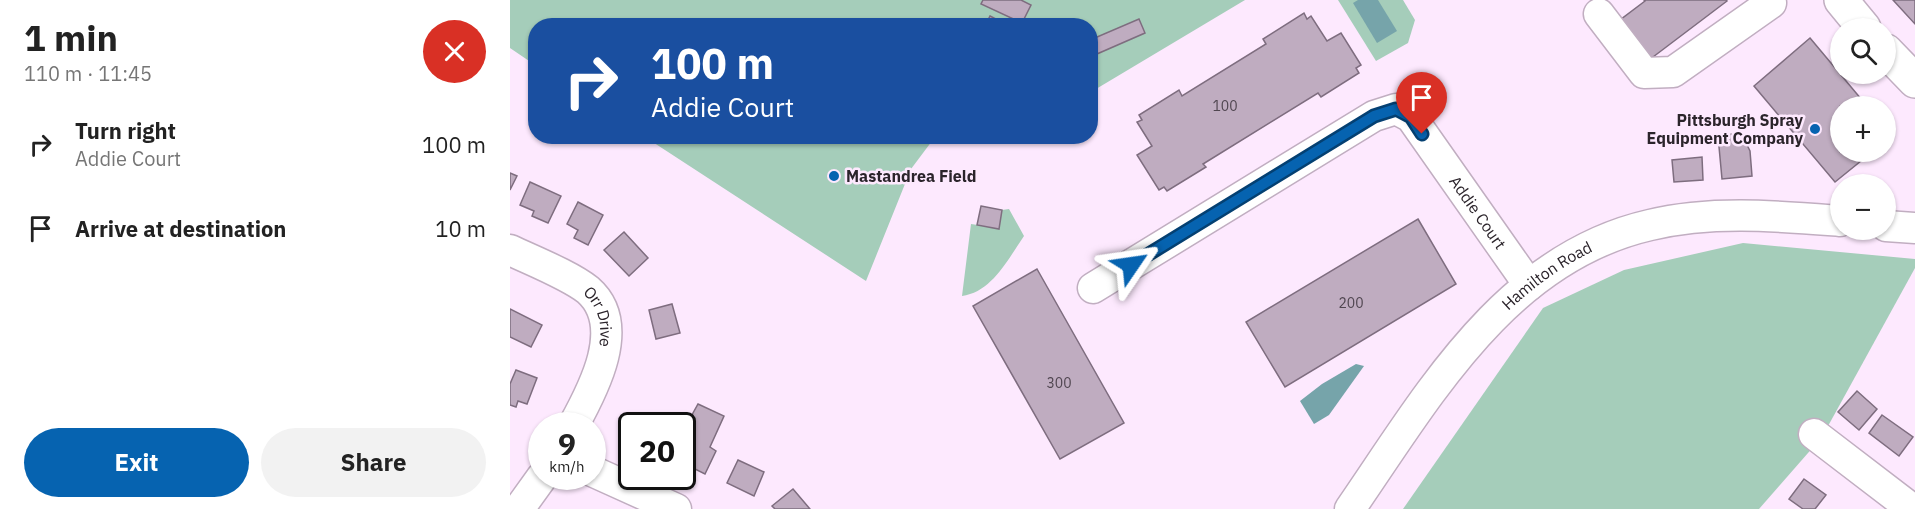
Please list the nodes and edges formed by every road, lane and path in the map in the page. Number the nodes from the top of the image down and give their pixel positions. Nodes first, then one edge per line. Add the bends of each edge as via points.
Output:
1 (1769, 0) edge
2 (1841, 0) edge
3 (1599, 14) dead end
4 (1856, 18) edge
5 (1896, 61) edge
6 (1915, 81) edge
7 (1830, 220) edge
8 (1896, 227) edge
9 (1915, 228) edge
10 (510, 250) edge
11 (1529, 285) junction
12 (1093, 288) dead end
13 (581, 412) edge
14 (1814, 434) dead end
15 (606, 477) edge
16 (533, 490) edge
17 (519, 509) edge
18 (676, 509) edge
19 (1350, 509) edge
20 (1911, 509) edge

1 - 3 street via 1771,3 1673,72 1644,73
2 - 4 main road
5 - 6 main road
7 - 11 street, Hamilton Road via 1744,215 1651,224 1585,249
8 - 9 street
10 - 13 street, Orr Drive via 577,283 589,291 599,306 606,344
11 - 12 street, Addie Court via 1411,117 1396,109 1374,116
11 - 19 street, Hamilton Road via 1505,305 1448,367
14 - 20 street
15 - 18 street
16 - 17 street

